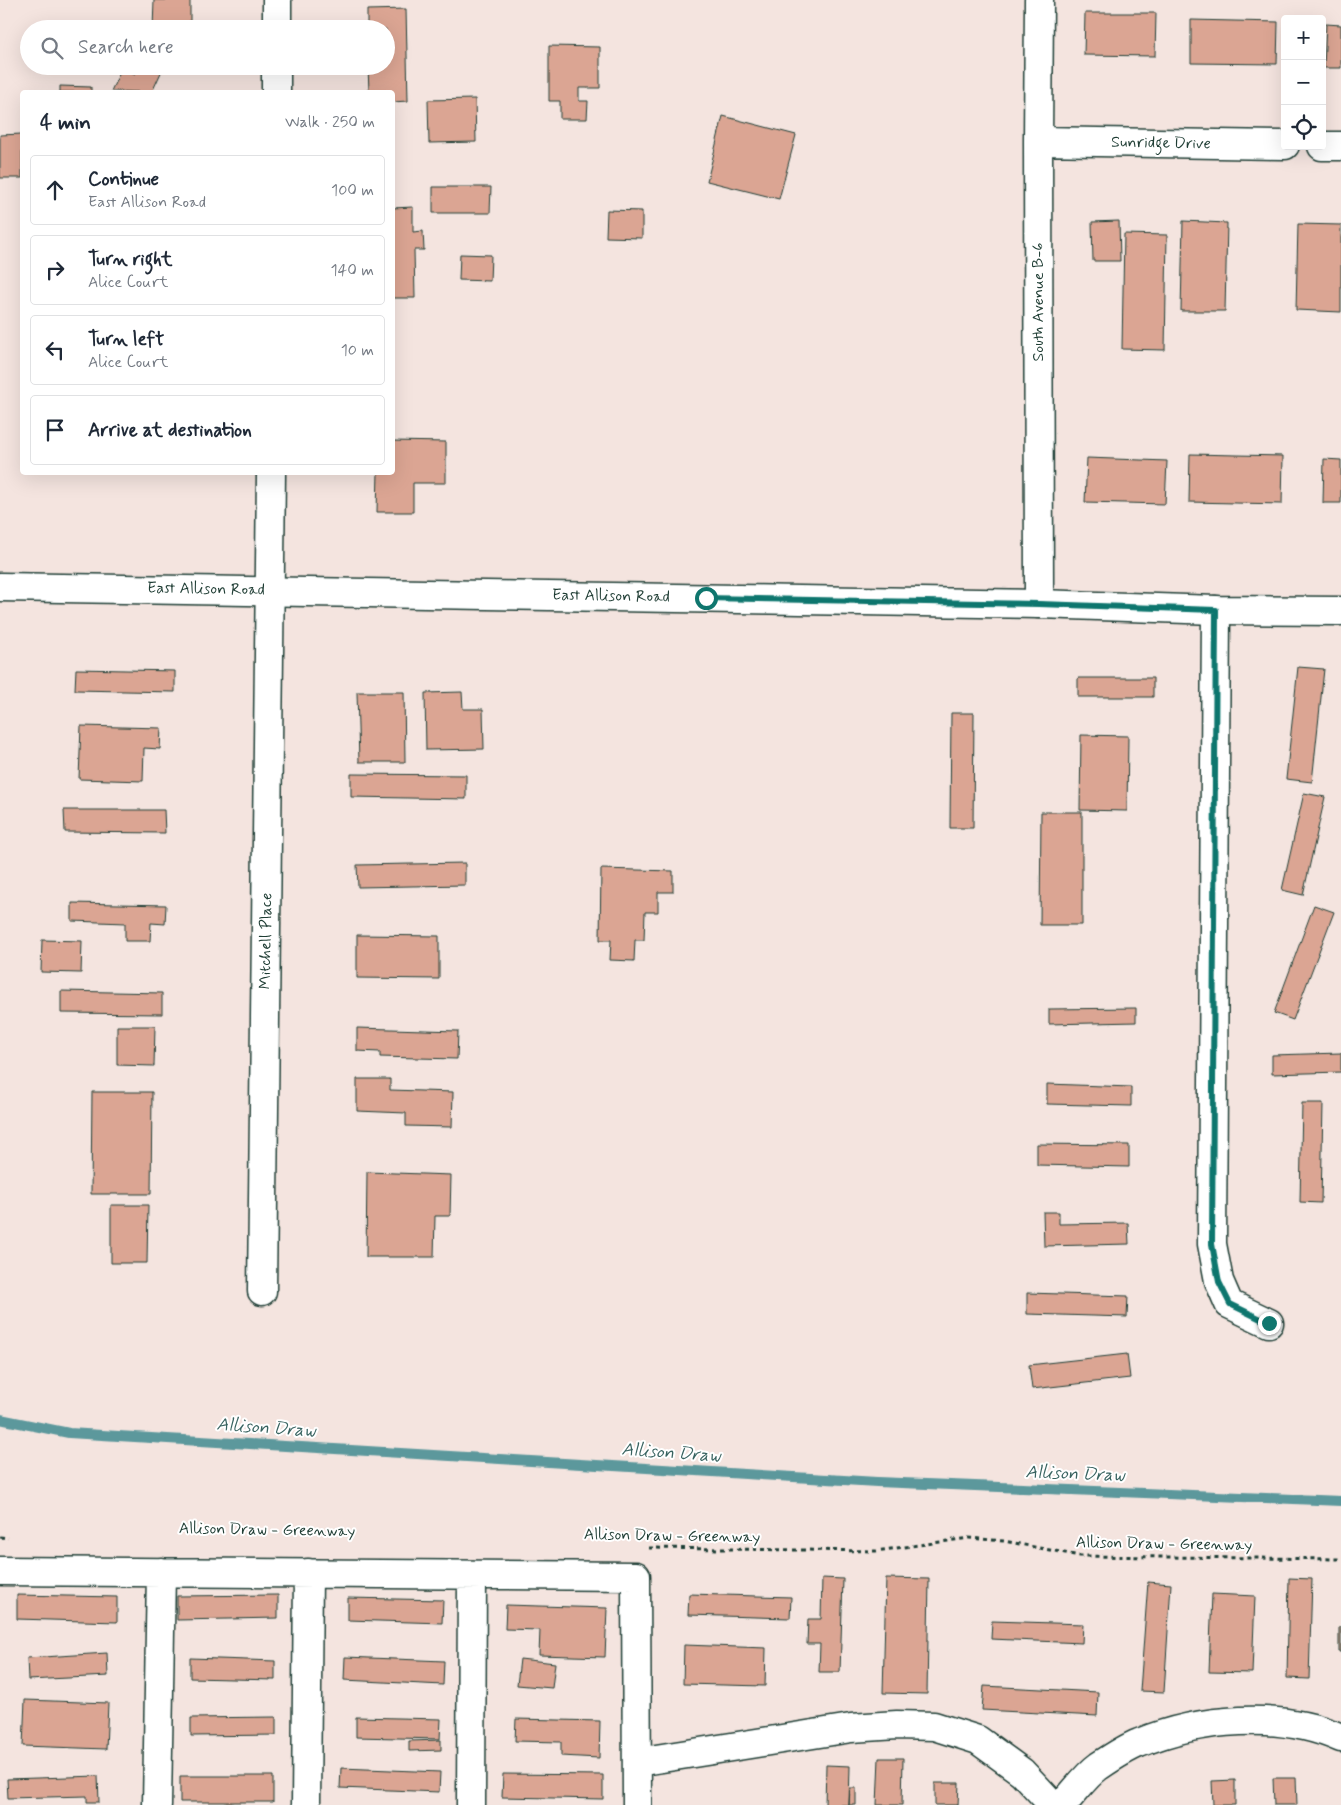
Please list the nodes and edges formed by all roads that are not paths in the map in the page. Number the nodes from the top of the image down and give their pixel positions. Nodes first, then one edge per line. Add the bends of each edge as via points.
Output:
1 (277, 0) edge
2 (1040, 0) edge
3 (277, 20) edge
4 (276, 75) edge
5 (276, 90) edge
6 (1038, 141) junction
7 (1281, 145) edge
8 (1326, 146) edge
9 (1341, 146) edge
10 (272, 475) edge
11 (0, 587) edge
12 (270, 590) junction
13 (1039, 604) junction
14 (1216, 610) junction
15 (1341, 611) edge
16 (262, 1291) dead end
17 (1269, 1323) dead end
18 (0, 1571) edge
19 (161, 1572) junction
20 (308, 1574) junction
21 (472, 1575) junction
22 (1341, 1738) edge
23 (637, 1762) junction
24 (157, 1805) edge
25 (306, 1805) edge
26 (471, 1805) edge
27 (637, 1805) edge
28 (1053, 1805) edge
29 (1062, 1805) edge

1 - 3 street
2 - 6 street, South Avenue B-6
4 - 5 street
6 - 7 street, Sunridge Drive
6 - 13 street, South Avenue B-6
8 - 9 street
10 - 12 street, Mitchell Place
11 - 12 street, East Allison Road
12 - 13 street, East Allison Road
12 - 16 street, Mitchell Place
13 - 14 street, East Allison Road
14 - 15 street, East Allison Road
14 - 17 street via 1212,1244 1219,1282 1230,1304
18 - 19 street
19 - 20 street
19 - 24 street
20 - 21 street
20 - 25 street
21 - 23 street via 636,1576
21 - 26 street
22 - 29 street via 1287,1722 1243,1720 1185,1728 1138,1743 1098,1767
23 - 27 street
23 - 28 street via 851,1728 934,1726 978,1740 1022,1772

